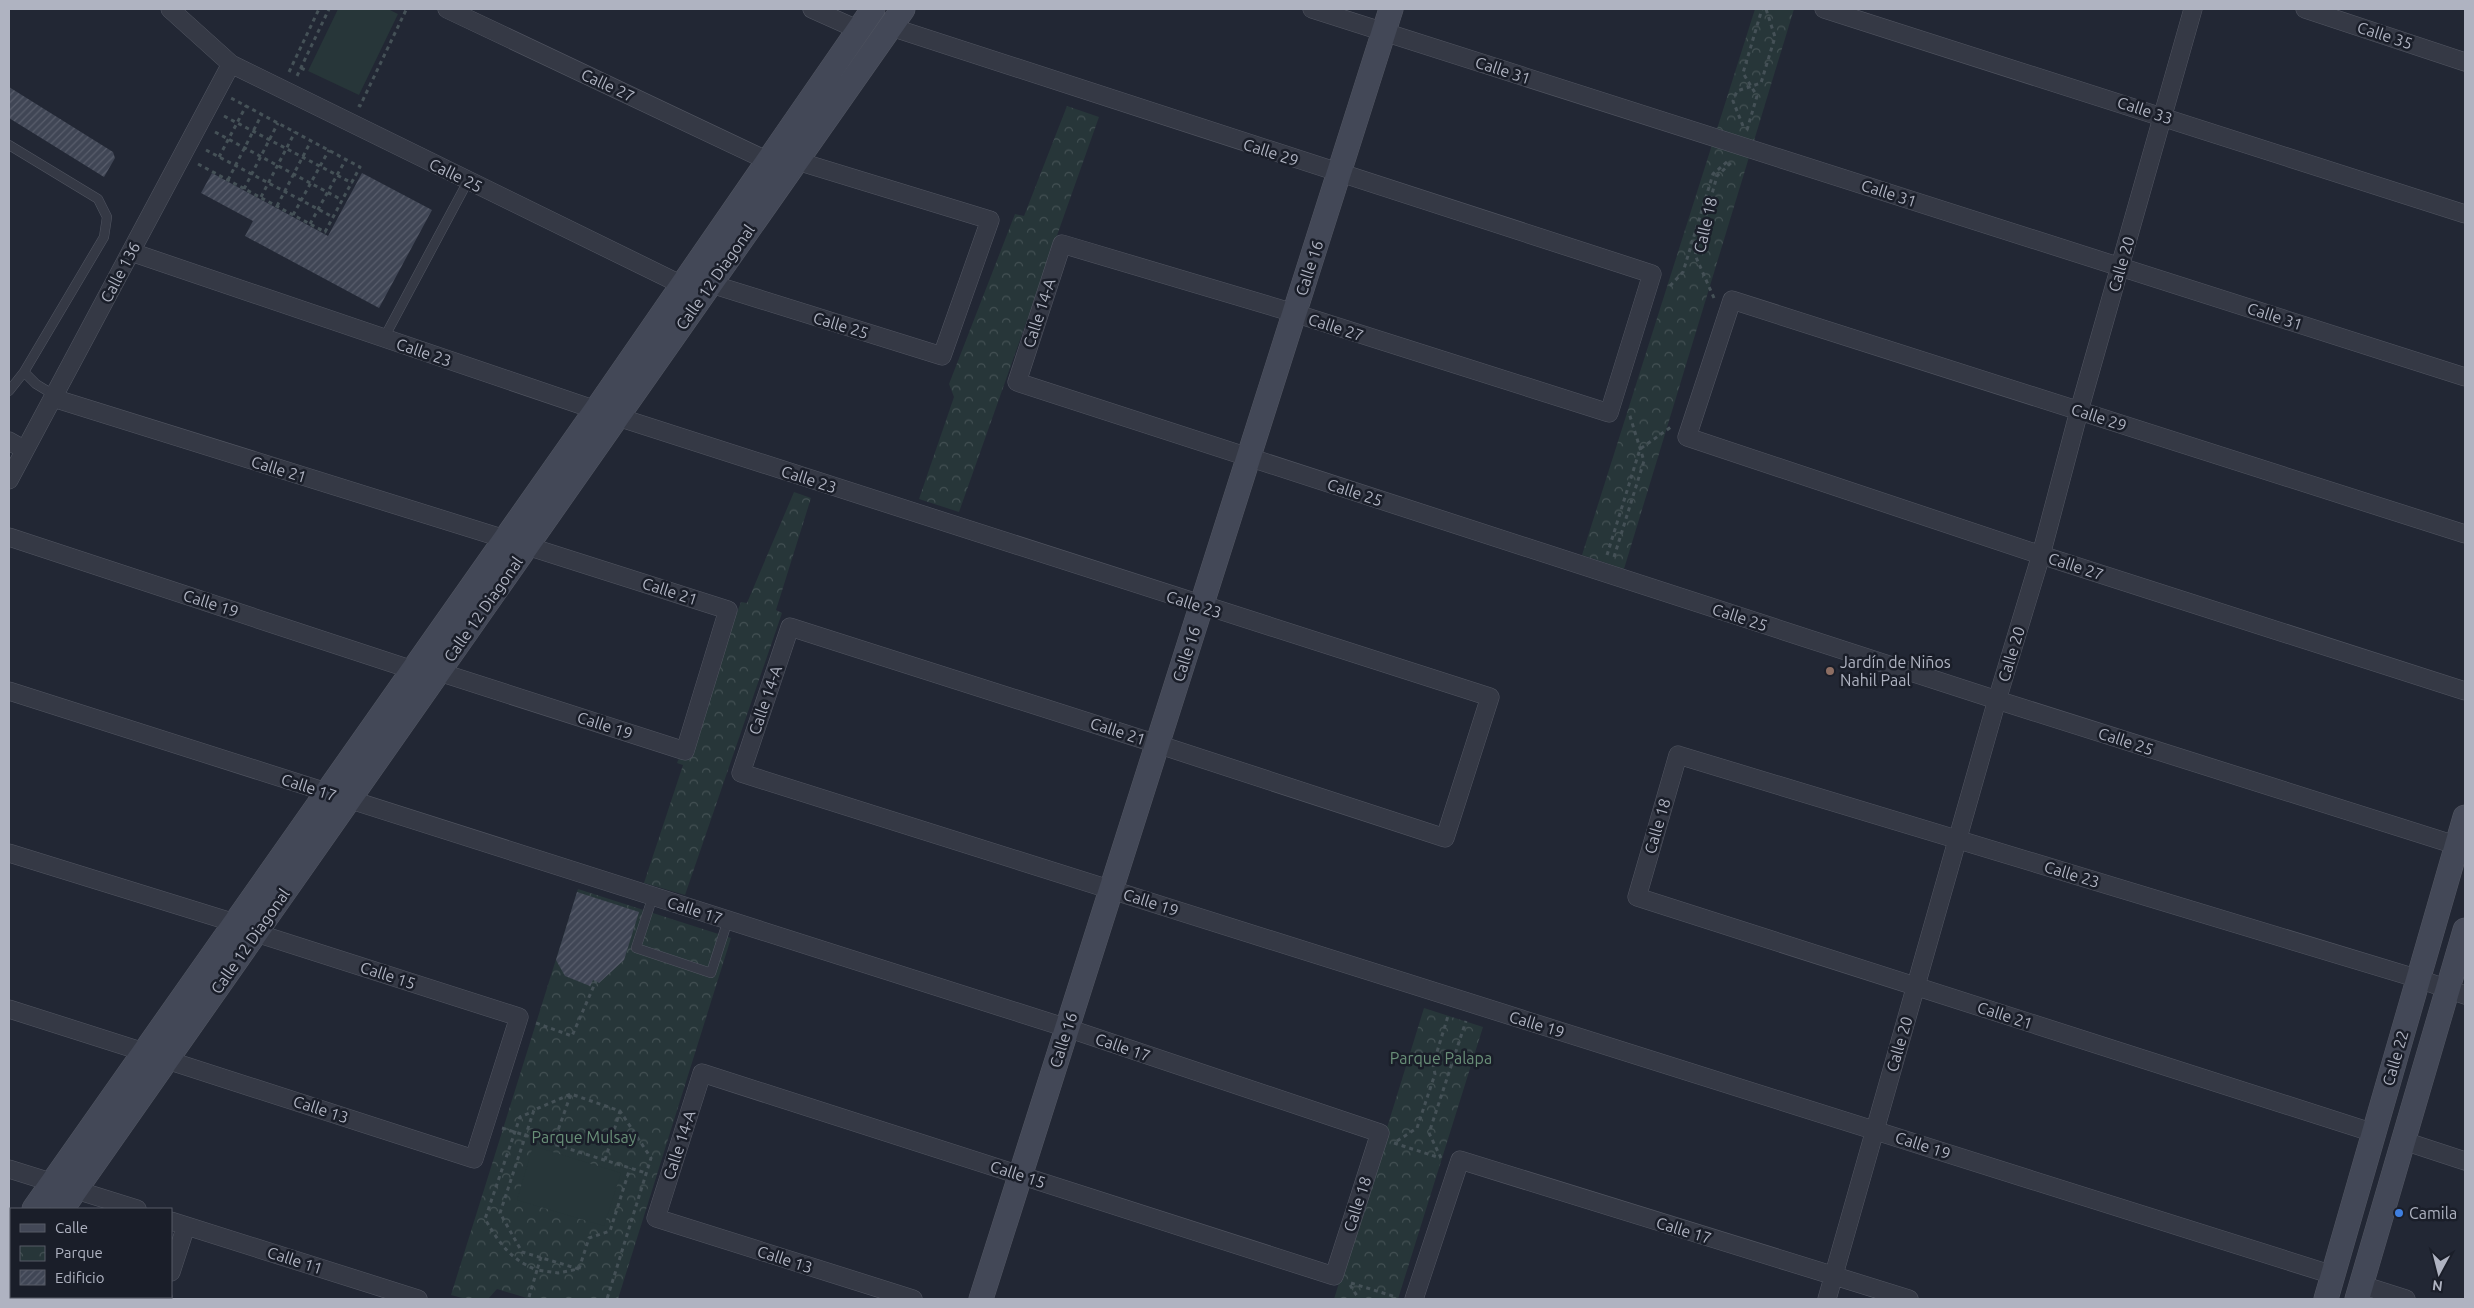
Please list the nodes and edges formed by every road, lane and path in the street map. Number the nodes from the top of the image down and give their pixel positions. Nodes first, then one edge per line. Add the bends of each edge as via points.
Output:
1 (170, 9) edge
2 (319, 9) edge
3 (329, 9) edge
4 (403, 9) edge
5 (447, 9) edge
6 (812, 9) edge
7 (873, 9) edge
8 (1312, 9) edge
9 (1391, 9) edge
10 (1764, 9) edge
11 (1824, 9) edge
12 (2194, 9) edge
13 (2304, 9) edge
14 (897, 18) edge
15 (859, 30) junction
16 (1384, 32) junction
17 (2465, 62) edge
18 (231, 64) junction
19 (301, 68) junction
20 (308, 71) dead end
21 (297, 76) junction
22 (305, 80) dead end
23 (1751, 86) junction
24 (226, 96) dead end
25 (352, 102) dead end
26 (246, 106) junction
27 (217, 112) dead end
28 (262, 114) junction
29 (2163, 116) junction
30 (237, 123) junction
31 (278, 123) junction
32 (1743, 126) dead end
33 (209, 129) dead end
34 (253, 131) junction
35 (295, 132) junction
36 (1746, 133) dead end
37 (228, 139) junction
38 (270, 140) junction
39 (311, 141) junction
40 (9, 145) edge
41 (200, 147) dead end
42 (244, 148) junction
43 (286, 149) junction
44 (329, 150) junction
45 (1735, 154) dead end
46 (261, 156) junction
47 (1740, 156) dead end
48 (219, 157) junction
49 (303, 157) junction
50 (346, 159) junction
51 (192, 161) dead end
52 (768, 161) junction
53 (797, 161) junction
54 (236, 165) junction
55 (278, 166) junction
56 (320, 166) junction
57 (252, 174) junction
58 (294, 174) junction
59 (1339, 174) junction
60 (337, 175) junction
61 (228, 180) junction
62 (468, 181) junction
63 (268, 183) junction
64 (310, 183) junction
65 (352, 183) junction
66 (244, 189) junction
67 (285, 191) junction
68 (328, 192) junction
69 (260, 197) junction
70 (301, 200) junction
71 (342, 200) junction
72 (278, 206) junction
73 (318, 209) junction
74 (293, 214) junction
75 (2465, 214) edge
76 (334, 217) junction
77 (310, 224) junction
78 (1062, 244) joint
79 (131, 252) junction
80 (2120, 267) junction
81 (711, 284) junction
82 (682, 285) junction
83 (1670, 286) dead end
84 (1714, 301) dead end
85 (1294, 313) junction
86 (384, 338) junction
87 (24, 372) junction
88 (2465, 377) edge
89 (1017, 382) joint
90 (9, 391) edge
91 (53, 397) junction
92 (2079, 411) junction
93 (607, 413) junction
94 (1609, 413) joint
95 (1629, 413) dead end
96 (1682, 431) junction
97 (9, 441) edge
98 (1640, 449) junction
99 (25, 450) junction
100 (1249, 458) junction
101 (9, 480) edge
102 (2465, 534) edge
103 (9, 536) edge
104 (505, 539) junction
105 (528, 546) junction
106 (2041, 555) junction
107 (1606, 560) dead end
108 (1612, 562) dead end
109 (1201, 606) junction
110 (790, 628) joint
111 (413, 670) junction
112 (439, 672) junction
113 (9, 691) edge
114 (2465, 691) edge
115 (1997, 700) junction
116 (1158, 744) junction
117 (685, 751) joint
118 (1678, 755) joint
119 (741, 773) joint
120 (338, 796) junction
121 (2465, 817) edge
122 (1445, 838) joint
123 (1958, 839) junction
124 (2461, 847) edge
125 (9, 852) edge
126 (1111, 889) junction
127 (653, 896) junction
128 (1637, 897) joint
129 (728, 920) junction
130 (245, 928) junction
131 (2465, 930) edge
132 (2418, 978) junction
133 (596, 981) dead end
134 (1915, 987) junction
135 (2457, 992) edge
136 (9, 1009) edge
137 (1449, 1013) dead end
138 (1467, 1018) dead end
139 (527, 1020) junction
140 (1067, 1028) junction
141 (144, 1052) junction
142 (167, 1060) junction
143 (702, 1073) joint
144 (571, 1094) junction
145 (534, 1110) junction
146 (620, 1111) junction
147 (501, 1128) dead end
148 (1875, 1130) junction
149 (515, 1132) junction
150 (2374, 1134) junction
151 (526, 1136) junction
152 (1386, 1138) junction
153 (2404, 1141) junction
154 (553, 1144) junction
155 (605, 1160) junction
156 (2465, 1160) edge
157 (630, 1168) junction
158 (9, 1169) edge
159 (646, 1173) junction
160 (652, 1175) dead end
161 (1020, 1175) junction
162 (52, 1183) junction
163 (76, 1189) junction
164 (35, 1208) edge
165 (63, 1208) edge
166 (134, 1208) edge
167 (656, 1218) joint
168 (179, 1223) edge
169 (541, 1257) junction
170 (172, 1266) edge
171 (579, 1269) junction
172 (537, 1270) junction
173 (2333, 1275) junction
174 (1833, 1276) junction
175 (1341, 1279) junction
176 (2360, 1292) edge
177 (529, 1297) dead end
178 (1396, 1297) dead end
179 (418, 1299) edge
180 (607, 1299) edge
181 (914, 1299) edge
182 (981, 1299) edge
183 (1359, 1299) edge
184 (1414, 1299) edge
185 (1827, 1299) edge
186 (1909, 1299) edge
187 (2326, 1299) edge
188 (2406, 1299) edge

1 - 18 street, Calle 25
2 - 21 path via 289,72
3 - 19 path
4 - 25 path via 406,10 360,106
5 - 52 street, Calle 27
6 - 15 street
7 - 15 street, Calle 12 Diagonal
8 - 16 street, Calle 31
9 - 16 street, Calle 16
10 - 23 path via 1744,73
10 - 23 path via 1775,37 1761,83
11 - 29 street, Calle 33
12 - 29 street, Calle 20
13 - 17 street, Calle 35
14 - 53 street, Calle 12 Diagonal
14 - 59 street, Calle 29
15 - 52 street, Calle 12 Diagonal
16 - 59 street, Calle 16
16 - 80 street, Calle 31
18 - 62 street, Calle 25
18 - 79 street, Calle 136
19 - 20 path
19 - 21 path
21 - 22 path
23 - 32 path via 1736,91 1734,101
23 - 36 path via 1757,96
24 - 26 path
26 - 28 path
26 - 30 path
27 - 30 path
28 - 31 path
28 - 34 path
29 - 75 street, Calle 33
29 - 80 street, Calle 20
30 - 34 path
30 - 37 path
31 - 35 path
31 - 38 path
33 - 37 path
34 - 38 path
34 - 42 path
35 - 39 path
35 - 43 path
37 - 42 path
37 - 48 path
38 - 43 path
38 - 46 path
39 - 44 path
39 - 49 path
40 - 87 lane via 98,198 107,217 104,237
41 - 48 path
42 - 46 path
42 - 54 path
43 - 49 path
43 - 55 path
44 - 50 path
44 - 56 path
45 - 83 path, Calle 18 via 1713,174 1684,272
46 - 55 path
46 - 57 path
47 - 84 path, Calle 18 via 1717,176 1695,255
48 - 54 path
49 - 56 path
49 - 58 path
50 - 60 path
50 - 65 path via 360,167
51 - 61 path
52 - 82 street, Calle 12 Diagonal
53 - 81 street, Calle 12 Diagonal
53 - 81 street, Calle 25 via 990,220 942,356
54 - 57 path
54 - 61 path
55 - 58 path
55 - 63 path
56 - 60 path
56 - 64 path
57 - 63 path
57 - 66 path
58 - 64 path
58 - 67 path
59 - 85 street, Calle 16
59 - 94 street, Calle 29 via 1652,274
60 - 65 path
60 - 68 path
61 - 66 path
62 - 82 street, Calle 25
62 - 86 lane
63 - 67 path
63 - 69 path
64 - 68 path
64 - 70 path
65 - 71 path
66 - 69 path
67 - 70 path
67 - 72 path
68 - 71 path
68 - 73 path
69 - 72 path
70 - 73 path
70 - 74 path
71 - 76 path
72 - 74 path
73 - 76 path
73 - 77 path
74 - 77 path
76 - 77 path via 325,232
78 - 85 street, Calle 27
78 - 89 street, Calle 14-A
79 - 86 street, Calle 23
79 - 91 street, Calle 136
80 - 88 street, Calle 31
80 - 92 street, Calle 20
81 - 93 street, Calle 12 Diagonal
82 - 93 street, Calle 12 Diagonal
85 - 94 street, Calle 27
85 - 100 street, Calle 16
86 - 93 street, Calle 23
87 - 90 lane
87 - 91 lane
89 - 100 street, Calle 25
91 - 99 street, Calle 136
91 - 104 street, Calle 21
92 - 96 street, Calle 29 via 1732,300
92 - 102 street, Calle 29
92 - 106 street, Calle 20
93 - 104 street, Calle 12 Diagonal
93 - 105 street, Calle 12 Diagonal
93 - 109 street, Calle 23
95 - 98 path
96 - 98 path
96 - 106 street, Calle 27
97 - 99 street
98 - 107 path
98 - 108 path via 1644,461
99 - 101 street, Calle 136
100 - 109 street, Calle 16
100 - 115 street, Calle 25
103 - 111 street, Calle 19
104 - 111 street, Calle 12 Diagonal
105 - 112 street, Calle 12 Diagonal
105 - 117 street, Calle 21 via 728,610
106 - 114 street, Calle 27
106 - 115 street, Calle 20
109 - 116 street, Calle 16
109 - 122 street, Calle 23 via 1490,698
110 - 116 street, Calle 21
110 - 119 street, Calle 14-A
111 - 120 street, Calle 12 Diagonal
112 - 117 street, Calle 19
112 - 120 street, Calle 12 Diagonal
113 - 120 street, Calle 17
115 - 123 street, Calle 20
115 - 124 street, Calle 25
116 - 122 street, Calle 21
116 - 126 street, Calle 16
118 - 123 street, Calle 23
118 - 128 street, Calle 18
119 - 126 street, Calle 19
120 - 127 street, Calle 17
120 - 130 street, Calle 12 Diagonal
121 - 124 street, Calle 22
123 - 132 street, Calle 23
123 - 134 street, Calle 20
124 - 132 street, Calle 22
125 - 130 street, Calle 15
126 - 140 street, Calle 16
126 - 148 street, Calle 19
127 - 129 street, Calle 17
127 - 129 lane via 636,948 711,973
128 - 134 street, Calle 21
129 - 140 street, Calle 17
130 - 139 street, Calle 15
130 - 141 street, Calle 12 Diagonal
130 - 142 street, Calle 12 Diagonal
131 - 135 street, Calle 22
132 - 135 street, Calle 23
132 - 150 street, Calle 22
133 - 139 path via 572,1036
134 - 148 street, Calle 20
134 - 150 street, Calle 21
135 - 153 street, Calle 22
136 - 141 street
137 - 152 path via 1433,1065 1435,1074 1416,1128
138 - 152 path via 1429,1134 1441,1158
139 - 142 street, Calle 13 via 474,1159
140 - 152 street, Calle 17
140 - 161 street, Calle 16
141 - 162 street, Calle 12 Diagonal
142 - 163 street, Calle 12 Diagonal
143 - 161 street, Calle 15
143 - 167 street, Calle 14-A
144 - 145 path
144 - 146 path
144 - 154 path
145 - 149 path via 520,1117
145 - 151 path
146 - 155 path
146 - 159 path via 651,1158
147 - 149 path
148 - 173 street, Calle 19
148 - 174 street, Calle 20
149 - 151 path
149 - 172 path via 485,1219 500,1245 521,1264
150 - 173 street, Calle 22
151 - 154 path
151 - 169 path via 500,1213 522,1252
152 - 175 street, Calle 18
153 - 156 street
153 - 176 street, Calle 22
154 - 155 path
155 - 157 path
157 - 159 path
157 - 171 path via 610,1231 589,1238
158 - 162 street
159 - 160 path
159 - 180 path
161 - 175 street, Calle 15
161 - 182 street, Calle 16
162 - 163 street
162 - 164 street, Calle 12 Diagonal
163 - 165 street, Calle 12 Diagonal
163 - 166 street
167 - 181 street, Calle 13
168 - 170 street
168 - 179 street, Calle 11
169 - 171 path
169 - 172 path
171 - 172 path via 558,1273
172 - 177 path
173 - 187 street, Calle 22
174 - 184 street, Calle 17 via 1460,1160
174 - 185 street, Calle 20
174 - 186 street, Calle 17
175 - 178 path
175 - 183 path
176 - 188 street

